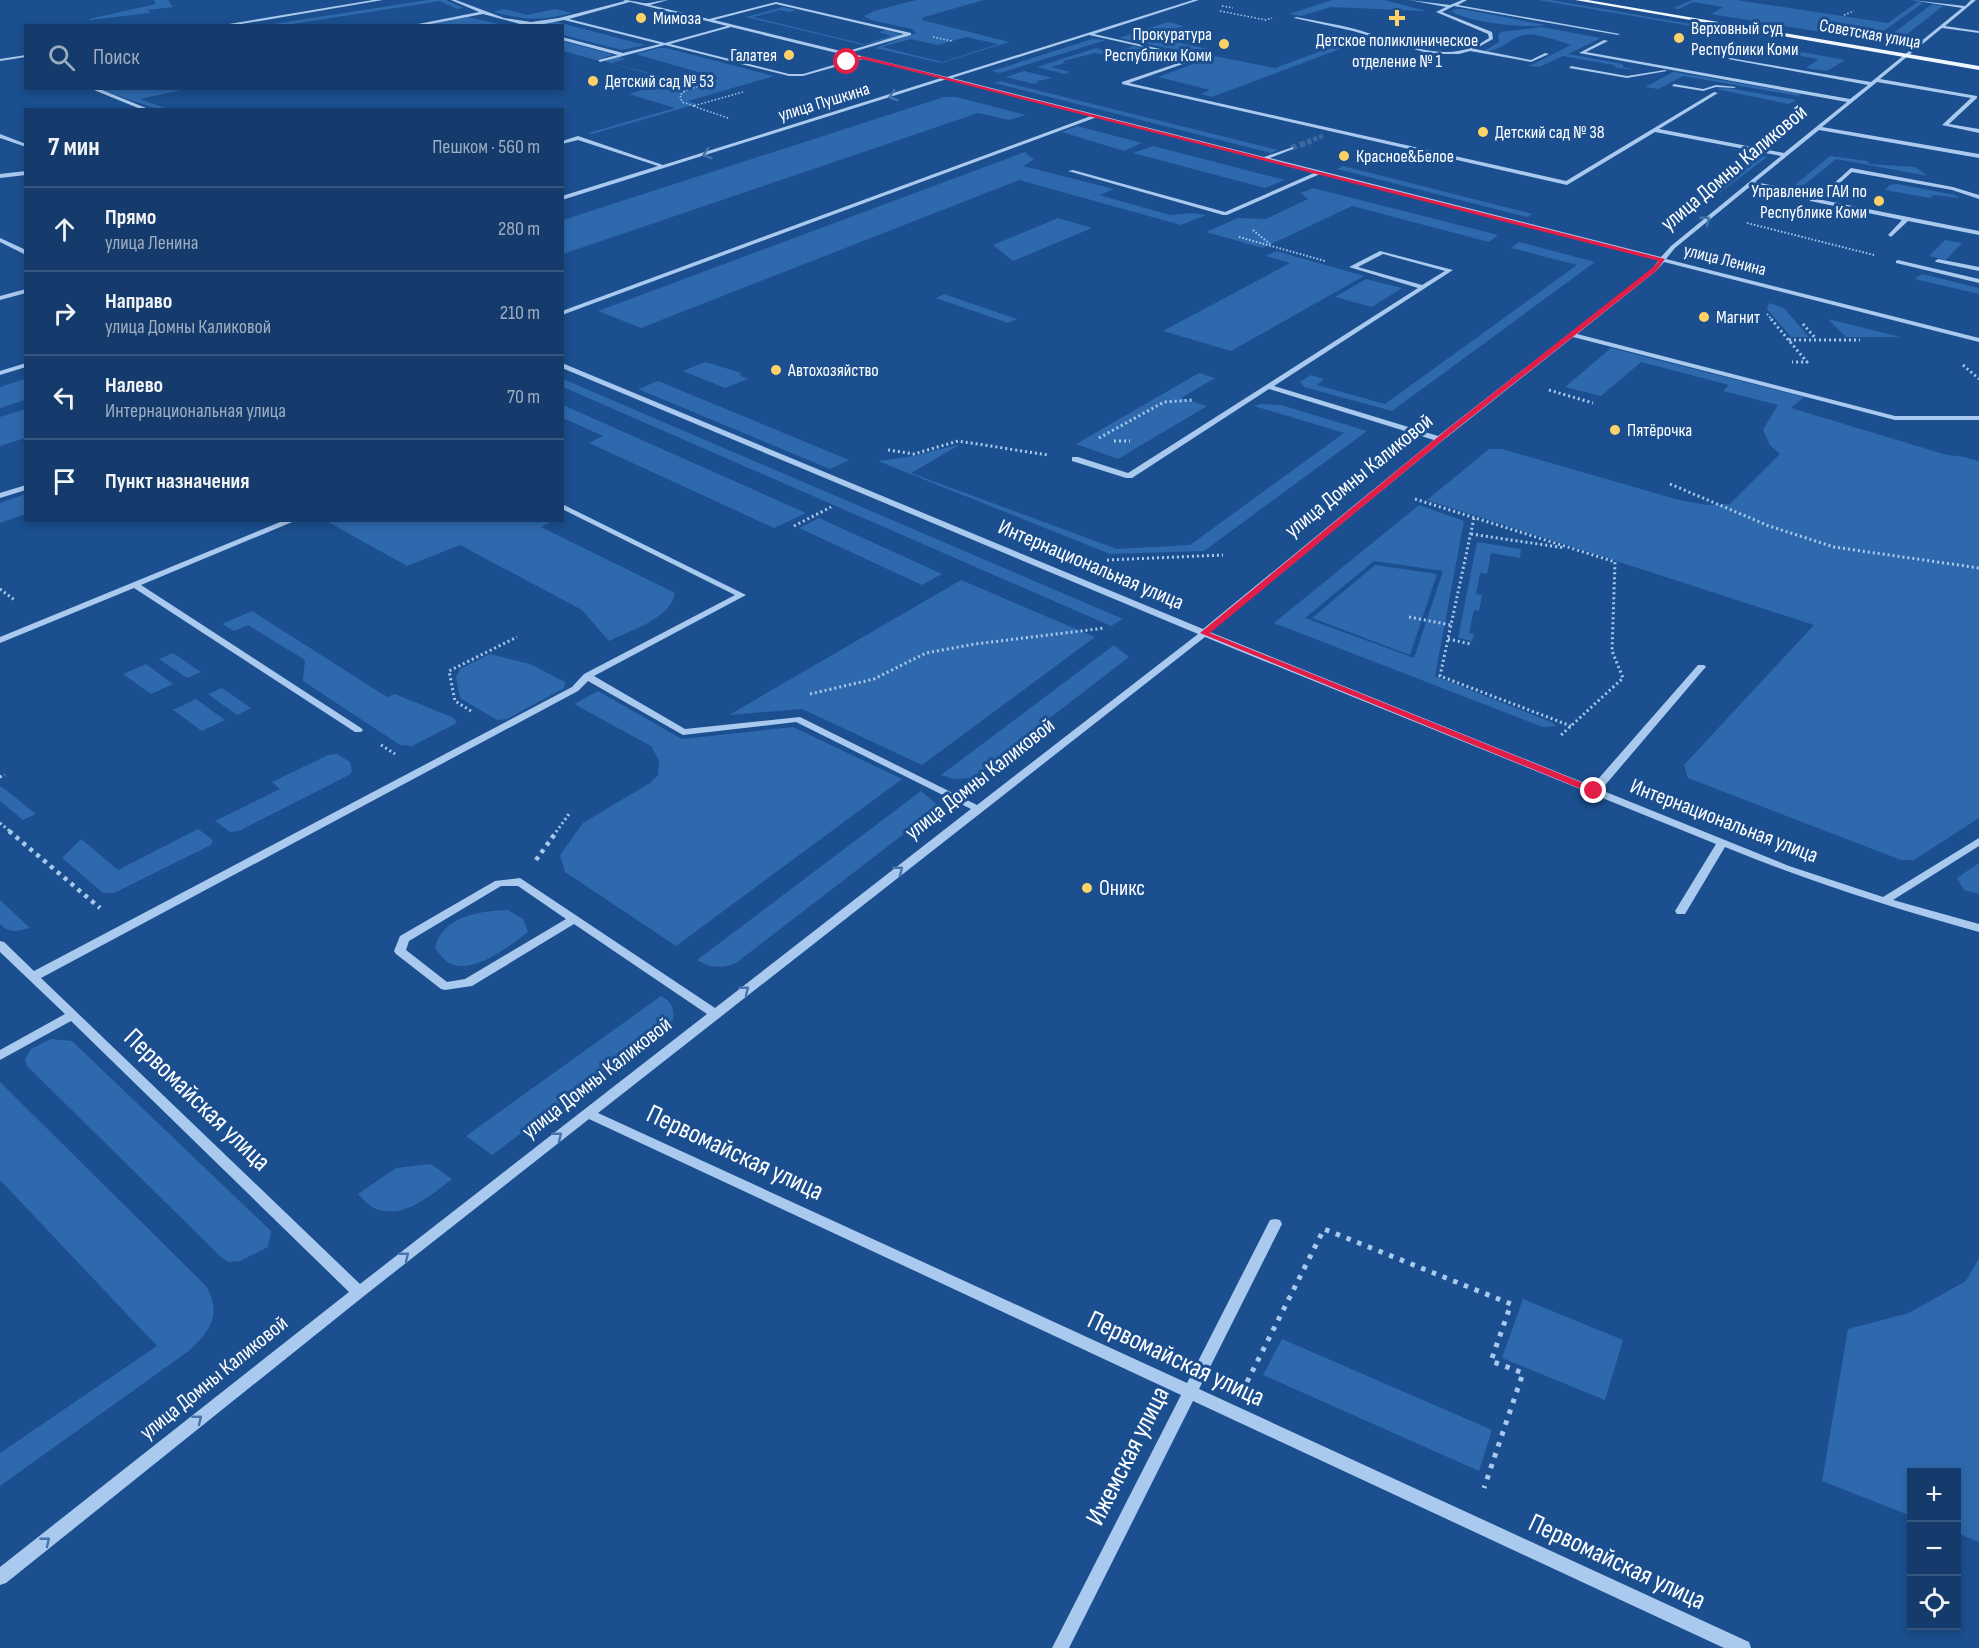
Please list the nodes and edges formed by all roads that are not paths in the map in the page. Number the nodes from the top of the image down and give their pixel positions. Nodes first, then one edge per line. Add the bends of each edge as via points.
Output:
1 (381, 0) edge
2 (453, 0) edge
3 (666, 0) edge
4 (788, 0) edge
5 (1197, 0) edge
6 (1411, 0) edge
7 (1465, 0) edge
8 (1578, 0) edge
9 (1913, 0) edge
10 (1974, 0) edge
11 (628, 1) edge
12 (776, 3) junction
13 (645, 5) junction
14 (1451, 6) junction
15 (1965, 7) junction
16 (483, 13) junction
17 (562, 18) junction
18 (1296, 18) dead end
19 (708, 20) junction
20 (231, 24) edge
21 (421, 24) edge
22 (521, 24) edge
23 (529, 24) edge
24 (732, 26) junction
25 (1941, 27) junction
26 (1979, 32) edge
27 (1090, 34) junction
28 (1618, 34) dead end
29 (564, 39) edge
30 (1606, 40) dead end
31 (664, 44) junction
32 (1472, 50) junction
33 (1447, 51) junction
34 (844, 53) junction
35 (1547, 54) dead end
36 (624, 55) junction
37 (1906, 55) junction
38 (24, 56) edge
39 (862, 58) junction
40 (1430, 59) dead end
41 (1730, 59) dead end
42 (0, 60) edge
43 (600, 61) dead end
44 (1570, 67) dead end
45 (1979, 68) edge
46 (1680, 71) junction
47 (949, 79) junction
48 (1873, 82) junction
49 (1674, 84) dead end
50 (96, 90) edge
51 (1716, 93) dead end
52 (1851, 100) junction
53 (1844, 106) junction
54 (144, 108) edge
55 (1096, 116) junction
56 (1818, 128) junction
57 (1654, 130) junction
58 (1336, 131) junction
59 (1979, 131) edge
60 (0, 136) edge
61 (1323, 136) tunnel mouth
62 (564, 142) edge
63 (24, 145) edge
64 (1291, 148) tunnel mouth
65 (1785, 155) junction
66 (1979, 156) edge
67 (1264, 159) junction
68 (665, 167) junction
69 (1071, 171) dead end
70 (1318, 172) junction
71 (24, 173) edge
72 (24, 174) edge
73 (0, 176) edge
74 (0, 182) edge
75 (1748, 185) junction
76 (564, 197) edge
77 (1979, 197) edge
78 (1906, 219) junction
79 (1979, 234) edge
80 (1891, 235) dead end
81 (0, 240) edge
82 (24, 252) edge
83 (1663, 260) junction
84 (1938, 261) dead end
85 (1898, 262) road end
86 (1979, 269) edge
87 (1979, 281) edge
88 (1422, 287) junction
89 (24, 292) edge
90 (0, 298) edge
91 (564, 312) edge
92 (1572, 335) junction
93 (1979, 340) edge
94 (24, 366) edge
95 (564, 366) edge
96 (0, 373) edge
97 (1267, 386) junction
98 (1979, 418) edge
99 (1439, 440) junction
100 (1075, 459) road end
101 (24, 488) edge
102 (0, 496) edge
103 (564, 507) edge
104 (288, 522) edge
105 (135, 585) junction
106 (1204, 633) junction
107 (0, 640) edge
108 (1701, 667) dead end
109 (587, 676) junction
110 (358, 730) road end
111 (1594, 791) junction
112 (978, 809) junction
113 (1979, 841) edge
114 (1722, 843) junction
115 (1884, 902) junction
116 (1681, 911) dead end
117 (574, 919) junction
118 (1979, 927) edge
119 (0, 945) edge
120 (33, 977) junction
121 (715, 1014) junction
122 (73, 1015) junction
123 (0, 1056) edge
124 (588, 1113) junction
125 (1275, 1224) dead end
126 (358, 1292) junction
127 (1188, 1393) junction
128 (0, 1577) edge
129 (1060, 1648) edge
130 (1743, 1648) edge

1 - 20 street
2 - 16 street
3 - 13 street
4 - 12 street
5 - 27 street, улица Пушкина
6 - 14 street
7 - 14 street
8 - 37 main road, Советская улица
9 - 15 street
10 - 15 street, улица Домны Каликовой
11 - 13 street, улица Ленина
11 - 17 street
12 - 19 street
12 - 34 street via 909,34
13 - 19 street, улица Ленина
14 - 28 street
14 - 32 street via 1438,12 1490,33 1491,38
15 - 25 street, улица Домны Каликовой
16 - 21 street
16 - 22 street
17 - 23 street
17 - 31 street
18 - 33 street via 1354,30 1411,48
19 - 24 street, улица Ленина
24 - 31 street
24 - 34 street, улица Ленина
25 - 26 street
25 - 37 street, улица Домны Каликовой
27 - 47 street, улица Пушкина
27 - 58 street via 1198,58 1124,83
29 - 36 street
30 - 46 street via 1581,53
31 - 36 street
31 - 39 street via 792,76
32 - 33 street
32 - 35 street via 1531,61
33 - 40 street
34 - 39 street, улица Ленина
36 - 43 street
37 - 45 main road, Советская улица
37 - 48 street, улица Домны Каликовой
38 - 42 street
39 - 47 street, улица Ленина
41 - 48 street
44 - 46 street via 1627,77
46 - 52 street
47 - 55 street, улица Ленина
47 -> 68 street, улица Пушкина
48 - 52 street, улица Домны Каликовой
48 - 59 street via 1975,97 1945,125
49 - 53 street via 1704,90 1729,86
50 - 54 street
51 - 57 street
52 - 53 street, улица Домны Каликовой
53 - 56 street, улица Домны Каликовой
55 - 67 street, улица Ленина
55 - 91 street
56 - 65 street, улица Домны Каликовой
56 - 66 street
57 - 58 street via 1567,183
57 - 65 street
58 - 61 street
60 - 63 street
62 - 68 street via 578,138
64 - 67 street
65 - 75 street, улица Домны Каликовой
67 - 70 street, улица Ленина
68 - 76 street, улица Пушкина
69 - 70 street via 1225,214
70 - 83 street, улица Ленина
71 - 73 street
72 - 74 street
75 - 77 street via 1822,197 1851,170
75 - 78 street
83 -> 75 street, улица Домны Каликовой via 1673,247
78 - 79 street
78 - 80 street
81 - 82 street
83 - 92 street, улица Домны Каликовой
83 - 93 street, улица Ленина
84 - 86 street
85 - 87 street
88 - 88 street via 1362,270 1352,267 1382,252 1450,270
88 - 97 street
89 - 90 street
92 - 98 street via 1895,418
92 - 99 street, улица Домны Каликовой
94 - 96 street
95 - 106 street, Интернациональная улица
97 - 99 street
97 - 100 street via 1129,476
99 - 106 street, улица Домны Каликовой
101 - 102 street
103 - 109 street via 742,595
104 - 105 street
105 - 107 street
105 - 110 street
106 - 111 street, Интернациональная улица
106 - 112 street, улица Домны Каликовой
108 - 111 street
109 - 112 street via 683,732 797,719
109 - 120 street via 575,689
111 - 114 street, Интернациональная улица
121 -> 112 street, улица Домны Каликовой
113 - 115 street
114 - 115 street, Интернациональная улица
114 - 116 street
115 - 118 street, Интернациональная улица
117 - 117 street via 520,882 499,883 404,939 400,951 445,986 468,983
117 - 121 street
119 - 120 street, Первомайская улица
120 - 122 street, Первомайская улица
121 - 124 street, улица Домны Каликовой
122 - 123 street
122 - 126 street, Первомайская улица
126 -> 124 street, улица Домны Каликовой
124 - 127 street, Первомайская улица
125 - 127 street, Ижемская улица
128 -> 126 street, улица Домны Каликовой
127 - 129 street, Ижемская улица
127 - 130 street, Первомайская улица

